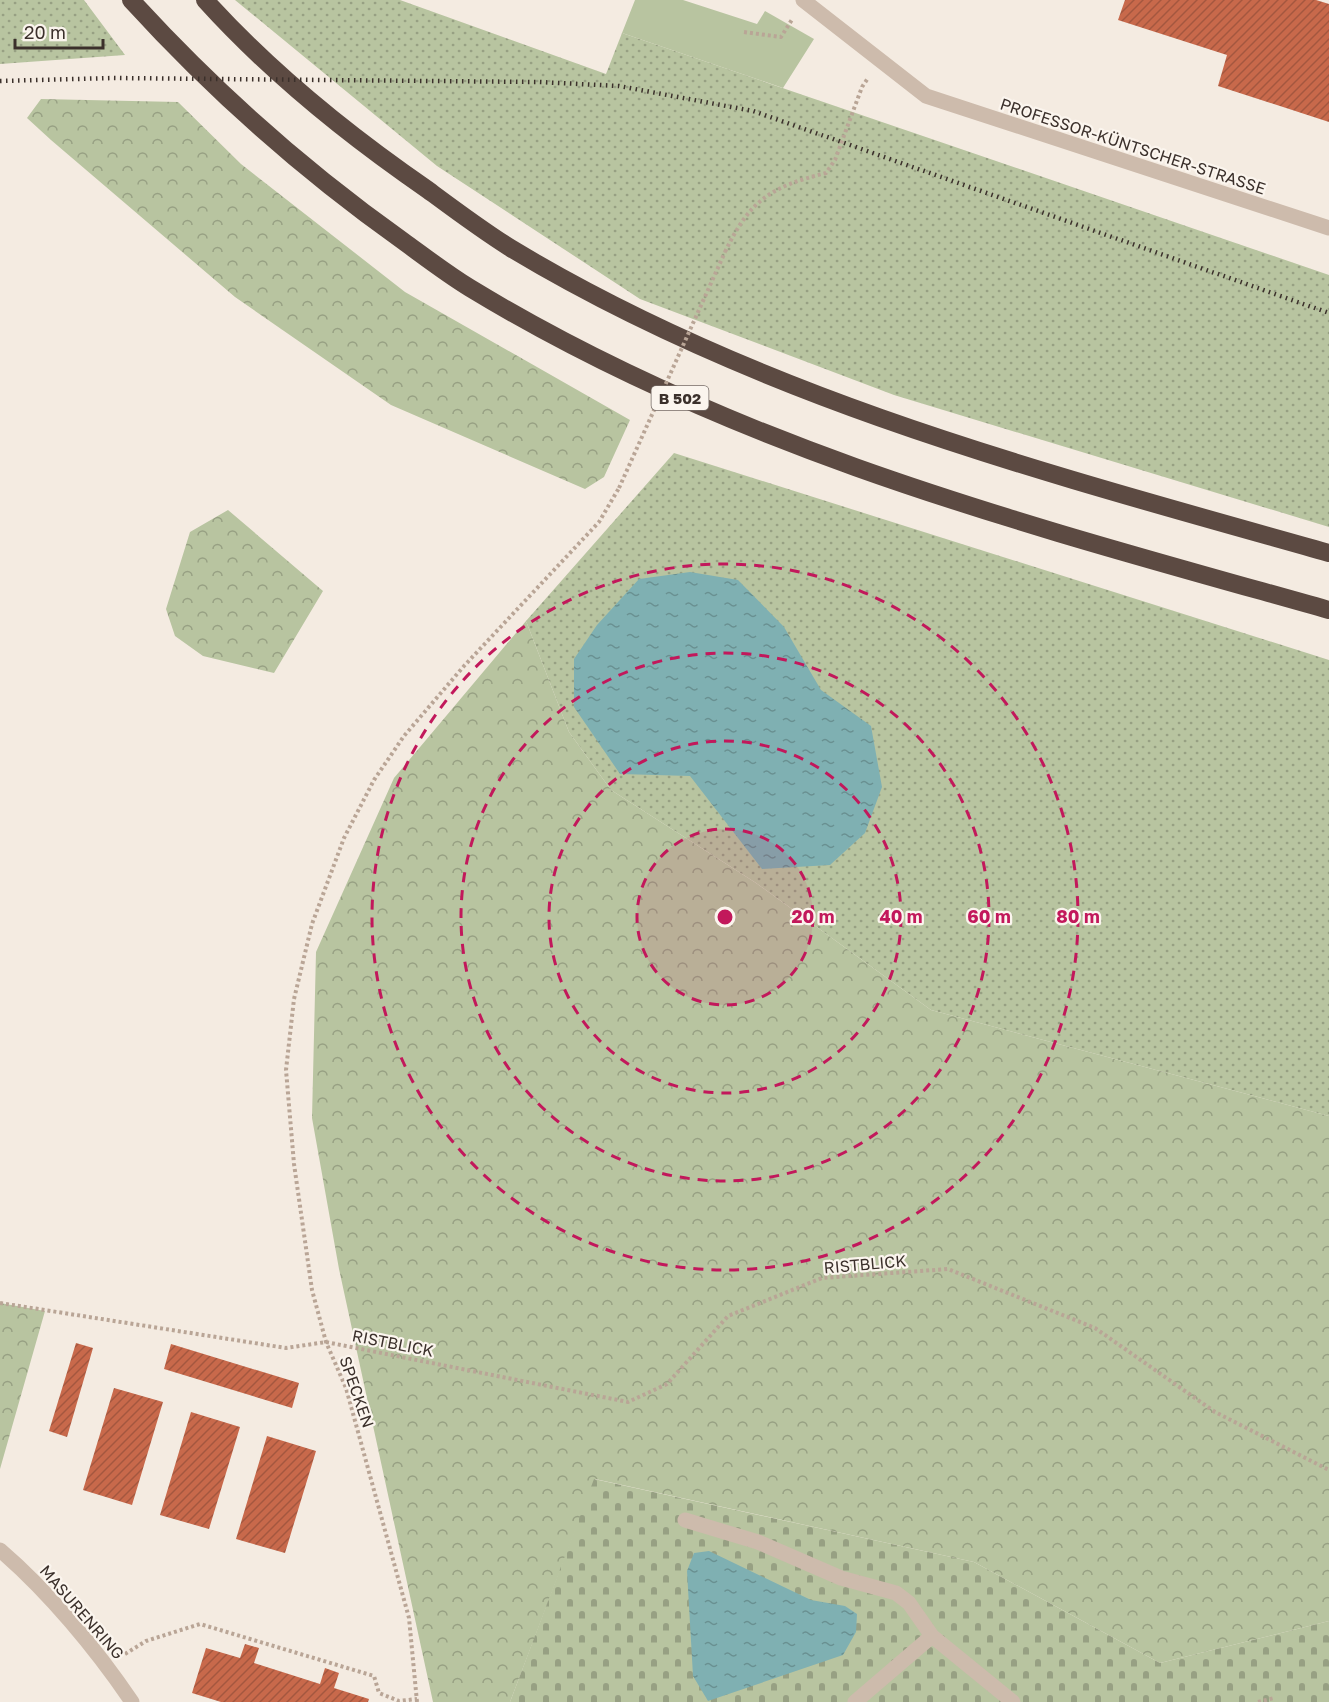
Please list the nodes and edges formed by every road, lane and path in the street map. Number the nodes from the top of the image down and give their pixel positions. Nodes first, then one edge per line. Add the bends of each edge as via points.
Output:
1 (131, 0) edge
2 (205, 0) edge
3 (803, 0) edge
4 (744, 32) dead end
5 (882, 61) junction
6 (1329, 228) edge
7 (1329, 553) edge
8 (1329, 610) edge
9 (0, 1303) edge
10 (326, 1342) junction
11 (1329, 1470) edge
12 (685, 1520) dead end
13 (0, 1550) edge
14 (932, 1636) junction
15 (146, 1641) dead end
16 (1274, 1698) dead end
17 (417, 1700) edge
18 (132, 1702) edge
19 (855, 1702) edge
20 (1013, 1702) edge
21 (1258, 1702) edge

1 - 8 highway, B 502 via 225,97 342,198 468,287 611,366 851,468 1007,519
2 - 7 highway via 312,102 377,155 510,248 633,315 730,360 890,422 1013,464
3 - 4 path via 780,37
3 - 5 street, PROFESSOR-KÜNTSCHER-STRASSE
5 - 6 street, PROFESSOR-KÜNTSCHER-STRASSE via 927,96
5 - 10 path, bridge via 862,87 835,160 826,173 801,179 757,202 740,220 619,488 599,522 404,736 374,780 344,838 312,924 294,999 286,1070 294,1164 312,1290
9 - 10 path, SPECKEN via 286,1348
10 - 11 path, RISTBLICK via 628,1402 667,1384 729,1316 822,1278 948,1269 1095,1328 1215,1412
10 - 17 path, SPECKEN via 346,1388 409,1618
12 - 14 street via 758,1542 841,1578 896,1593 909,1603
13 - 18 street, MASURENRING via 108,1667
14 - 19 street
14 - 20 street
15 - 17 path via 200,1624 374,1676 379,1693 399,1701
16 - 21 path

